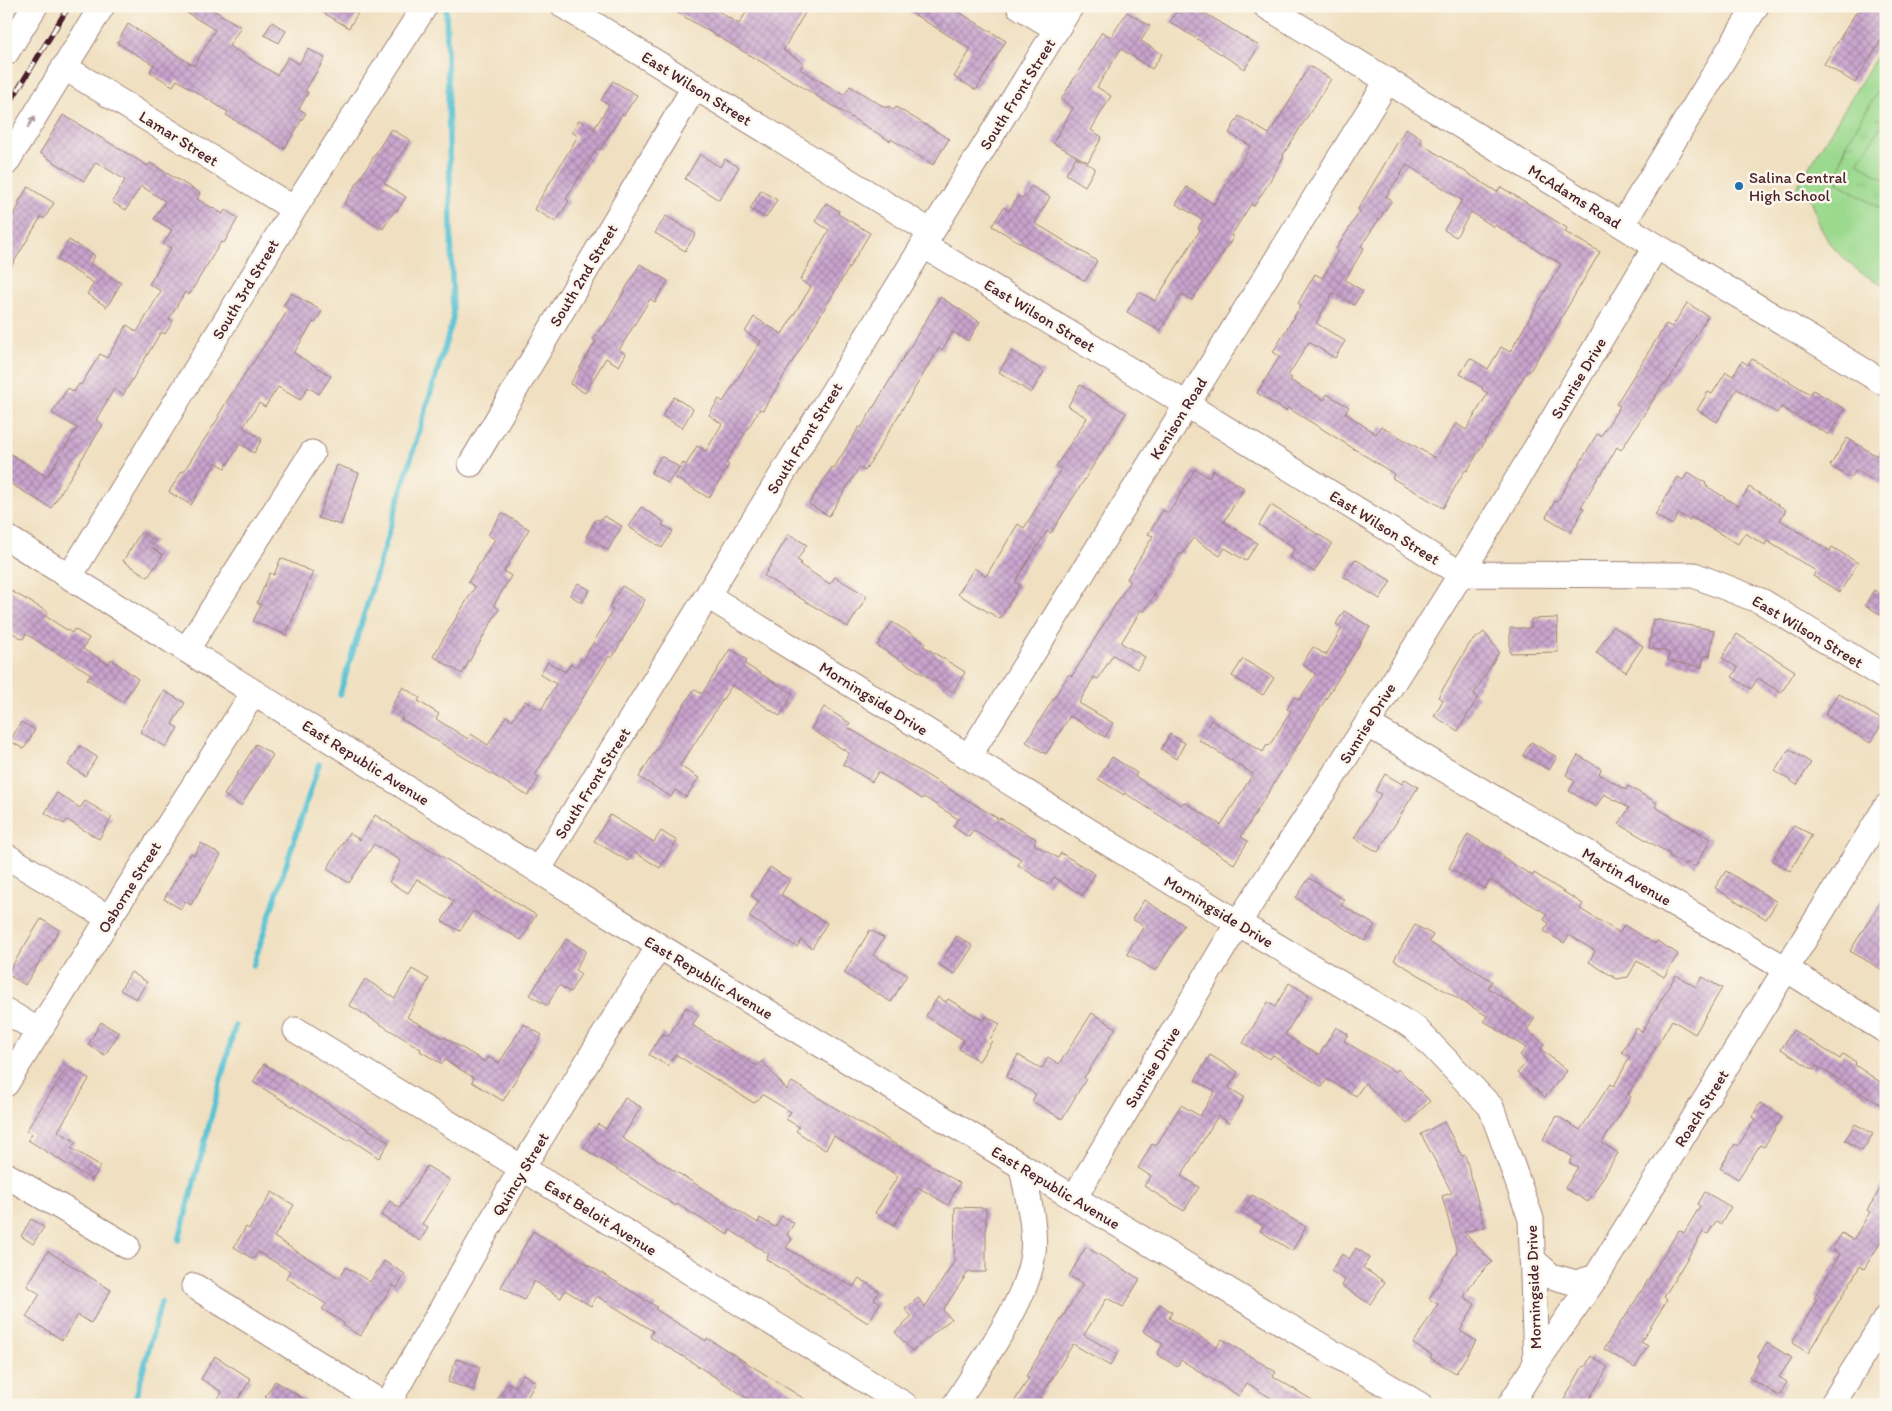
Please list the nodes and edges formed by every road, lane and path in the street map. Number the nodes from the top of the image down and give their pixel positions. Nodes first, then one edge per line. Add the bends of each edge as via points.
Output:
1 (35, 6) edge
2 (102, 6) edge
3 (425, 6) edge
4 (1019, 6) edge
5 (1071, 6) edge
6 (1266, 6) edge
7 (1756, 6) edge
8 (574, 9) edge
9 (1057, 29) junction
10 (6, 53) edge
11 (64, 67) junction
12 (1388, 80) junction
13 (695, 86) junction
14 (6, 163) edge
15 (294, 209) junction
16 (1622, 225) junction
17 (927, 238) junction
18 (1656, 246) junction
19 (1886, 384) edge
20 (1186, 404) junction
21 (312, 452) dead end
22 (471, 464) dead end
23 (6, 537) edge
24 (1461, 574) junction
25 (70, 576) junction
26 (708, 596) junction
27 (187, 649) junction
28 (1886, 678) edge
29 (254, 692) junction
30 (1367, 724) junction
31 (969, 756) junction
32 (1886, 807) edge
33 (6, 856) edge
34 (538, 870) junction
35 (109, 918) junction
36 (1238, 923) junction
37 (659, 946) junction
38 (1786, 969) junction
39 (6, 1011) edge
40 (39, 1030) junction
41 (296, 1030) dead end
42 (1886, 1031) edge
43 (6, 1084) edge
44 (1022, 1167) junction
45 (522, 1168) junction
46 (6, 1175) edge
47 (1074, 1198) junction
48 (127, 1246) dead end
49 (1532, 1259) junction
50 (1596, 1277) junction
51 (194, 1286) dead end
52 (1886, 1318) edge
53 (1536, 1363) junction
54 (386, 1405) edge
55 (905, 1405) edge
56 (955, 1405) edge
57 (1420, 1405) edge
58 (1510, 1405) edge
59 (1832, 1405) edge

1 - 10 street
2 - 11 street
3 - 15 street, South 3rd Street
4 - 9 street
5 - 9 street, South Front Street
6 - 12 street, McAdams Road
7 - 16 street
8 - 13 street, East Wilson Street
9 - 17 street, South Front Street
14 -> 11 street
11 - 15 street, Lamar Street
12 - 16 street, McAdams Road
12 - 20 street, Kenison Road
13 - 17 street, East Wilson Street
13 - 22 street, South 2nd Street
15 - 25 street, South 3rd Street
16 - 18 street, McAdams Road
17 - 20 street, East Wilson Street
17 - 26 street, South Front Street
18 - 19 street, McAdams Road
18 - 24 street, Sunrise Drive
20 - 24 street, East Wilson Street
20 - 31 street, Kenison Road
21 - 27 street
23 - 25 street, East Republic Avenue
24 - 28 street, East Wilson Street via 1694,575 1763,602
24 - 30 street, Sunrise Drive
25 - 27 street, East Republic Avenue
26 - 31 street, Morningside Drive
26 - 34 street, South Front Street
27 - 29 street, East Republic Avenue
29 - 34 street, East Republic Avenue
29 - 35 street, Osborne Street
30 - 36 street, Sunrise Drive
30 - 38 street, Martin Avenue
31 - 36 street, Morningside Drive
32 - 38 street, Roach Street
33 - 35 street
34 - 37 street, East Republic Avenue
35 - 40 street, Osborne Street
36 - 47 street, Sunrise Drive
36 - 49 street, Morningside Drive via 1415,1028 1491,1107 1531,1218
37 - 44 street, East Republic Avenue
37 - 45 street, Quincy Street
38 - 42 street, Martin Avenue
38 - 50 street, Roach Street
39 - 40 street
40 - 43 street, Osborne Street
41 - 45 street, East Beloit Avenue
44 - 47 street, East Republic Avenue
44 - 56 street via 1032,1220 1033,1245 1024,1286 1012,1312
45 - 54 street, Quincy Street
45 - 55 street, East Beloit Avenue
46 - 48 street
47 - 57 street, East Republic Avenue
49 - 50 street via 1551,1276 1576,1283
49 - 53 street, Morningside Drive
50 - 53 street, Roach Street
51 - 54 street
52 - 59 street
53 - 58 street, Roach Street

